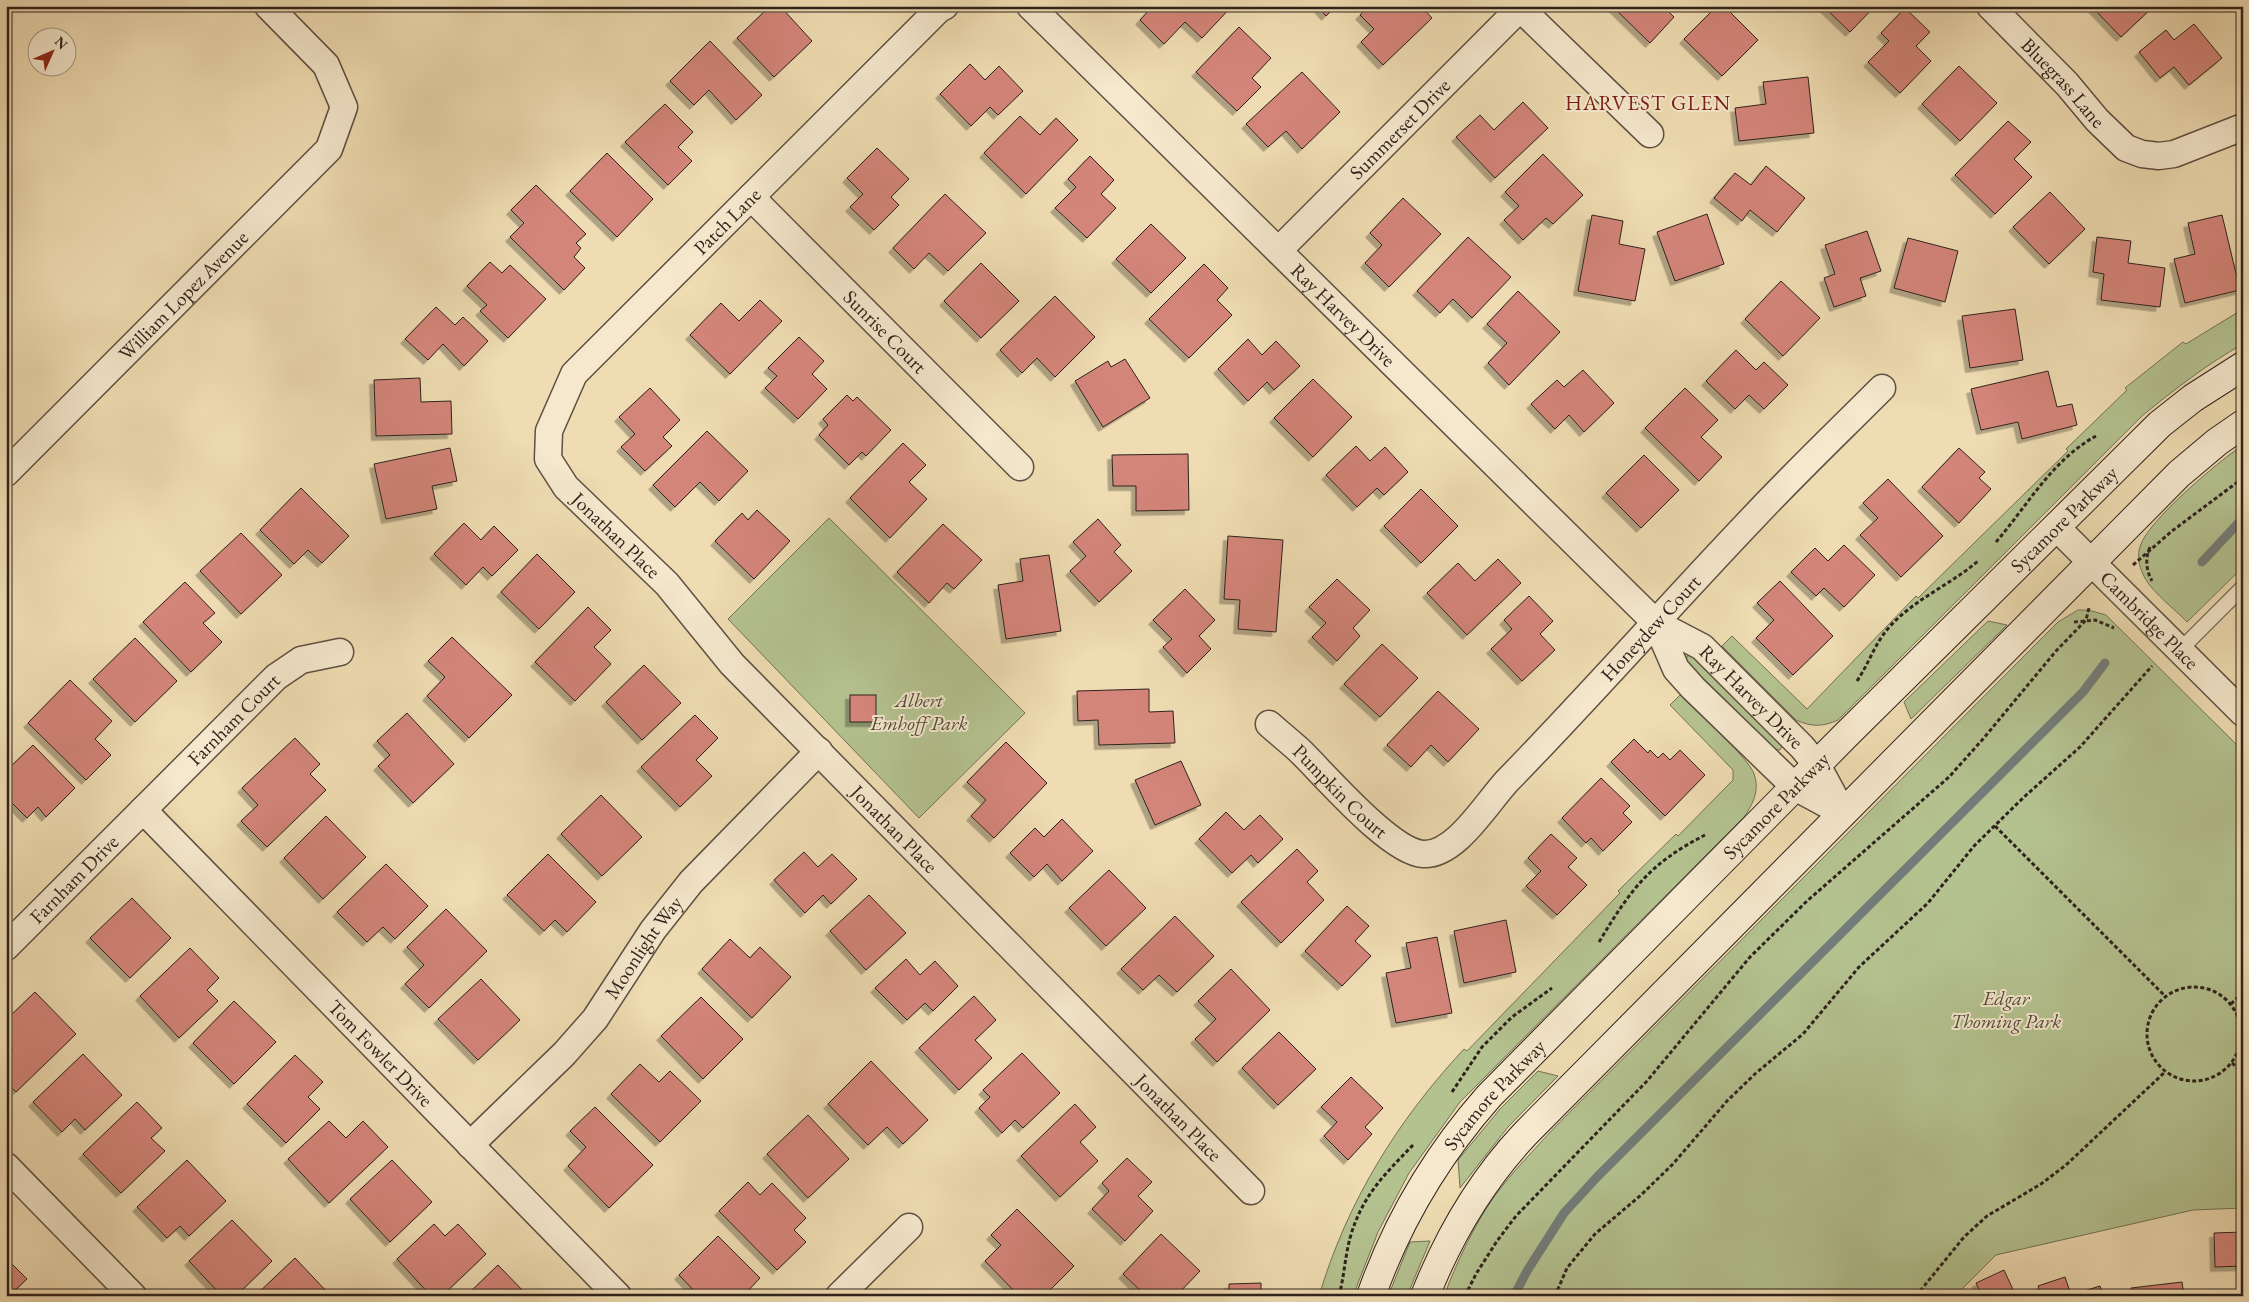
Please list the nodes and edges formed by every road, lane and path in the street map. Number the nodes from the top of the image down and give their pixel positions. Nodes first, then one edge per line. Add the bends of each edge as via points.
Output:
1 (268, 6) edge
2 (945, 6) edge
3 (1030, 6) edge
4 (1990, 6) edge
5 (1519, 7) edge
6 (2243, 127) edge
7 (1650, 134) dead end
8 (751, 197) junction
9 (1279, 250) junction
10 (2243, 366) edge
11 (1882, 388) dead end
12 (2243, 424) edge
13 (2096, 436) dead end
14 (548, 459) joint
15 (1020, 467) dead end
16 (6, 473) edge
17 (2243, 478) edge
18 (2056, 527) junction
19 (2158, 535) dead end
20 (1992, 548) dead end
21 (2147, 556) junction
22 (1981, 558) dead end
23 (2139, 560) dead end
24 (2092, 563) junction
25 (2153, 582) dead end
26 (2243, 587) edge
27 (2088, 609) dead end
28 (2086, 620) junction
29 (1656, 623) junction
30 (2070, 624) dead end
31 (2114, 628) dead end
32 (2180, 650) junction
33 (340, 652) dead end
34 (2152, 666) dead end
35 (1856, 684) dead end
36 (2243, 713) edge
37 (1269, 724) dead end
38 (819, 751) junction
39 (1816, 765) junction
40 (1795, 787) junction
41 (143, 810) junction
42 (1843, 813) junction
43 (1995, 826) junction
44 (1708, 833) dead end
45 (1414, 853) joint
46 (1598, 943) dead end
47 (6, 947) edge
48 (1555, 986) dead end
49 (2243, 992) edge
50 (2166, 996) junction
51 (2232, 1004) junction
52 (2232, 1063) junction
53 (2165, 1072) junction
54 (2243, 1073) edge
55 (1448, 1099) dead end
56 (1415, 1143) dead end
57 (470, 1145) junction
58 (6, 1166) edge
59 (1251, 1191) dead end
60 (909, 1227) dead end
61 (133, 1296) edge
62 (618, 1296) edge
63 (839, 1296) edge
64 (1339, 1296) edge
65 (1371, 1296) edge
66 (1425, 1296) edge
67 (1465, 1296) edge
68 (1554, 1296) edge
69 (1916, 1296) edge

1 - 16 street, William Lopez Avenue via 326,65 344,107 329,149
2 - 8 street, Patch Lane
3 - 9 street, Ray Harvey Drive
4 - 6 street, Bluegrass Lane via 2126,148 2142,154 2174,154
5 - 7 street
5 - 9 street, Summerset Drive
8 - 14 street, Patch Lane via 574,374 549,431
8 - 15 street, Sunrise Court
9 - 29 street, Ray Harvey Drive
10 - 18 main road, Sycamore Parkway via 2160,424
11 - 29 street, Honeydew Court via 1751,519
12 - 24 main road via 2179,474
13 - 20 path via 2069,453
14 - 38 street, Jonathan Place via 566,487 667,584 732,664
17 - 21 path via 2172,531
18 - 24 street, Cambridge Place
18 - 39 main road, Sycamore Parkway
19 - 21 path
21 - 23 path
21 - 25 path
22 - 35 path via 1898,618 1877,644
24 - 32 street, Cambridge Place
24 - 42 main road
26 - 32 lane
27 - 28 path
28 - 30 path
28 - 31 path
28 - 67 path via 1949,776 1807,901 1750,957 1647,1081 1516,1216 1497,1241
29 - 39 street, Ray Harvey Drive via 1702,647
29 - 40 street, Ray Harvey Drive via 1676,669
29 - 45 street, Honeydew Court via 1499,790 1470,827 1441,852
32 - 36 street, Cambridge Place
33 - 41 street, Farnham Court via 301,660 276,677
34 - 43 path via 2074,753
37 - 45 street, Pumpkin Court via 1378,829
38 - 57 street, Moonlight Way via 691,882 653,930 595,1020
38 - 59 street, Jonathan Place
39 - 40 main road, Sycamore Parkway
39 - 42 street, Ray Harvey Drive
40 - 42 street, Ray Harvey Drive
40 - 65 main road, Sycamore Parkway via 1467,1121 1420,1188
41 - 47 street, Farnham Drive
41 - 57 street, Tom Fowler Drive
42 - 66 main road via 1509,1151 1467,1209 1441,1256
43 - 50 path
43 - 68 path via 1974,846 1928,903 1859,967 1803,1034 1732,1096 1673,1164 1595,1234 1567,1268
44 - 46 path via 1652,869 1625,900
48 - 55 path via 1512,1017 1482,1047
49 - 51 path
50 - 51 path via 2187,986 2204,987 2219,993
50 - 53 path via 2150,1016 2146,1033 2148,1048
51 - 52 path via 2240,1019 2242,1035 2240,1050
52 - 53 path via 2221,1074 2208,1080 2193,1082
52 - 54 path
53 - 69 path via 2066,1166 1987,1216 1964,1237
56 - 64 path via 1368,1194 1350,1239
57 - 62 street, Tom Fowler Drive
58 - 61 street
60 - 63 street

